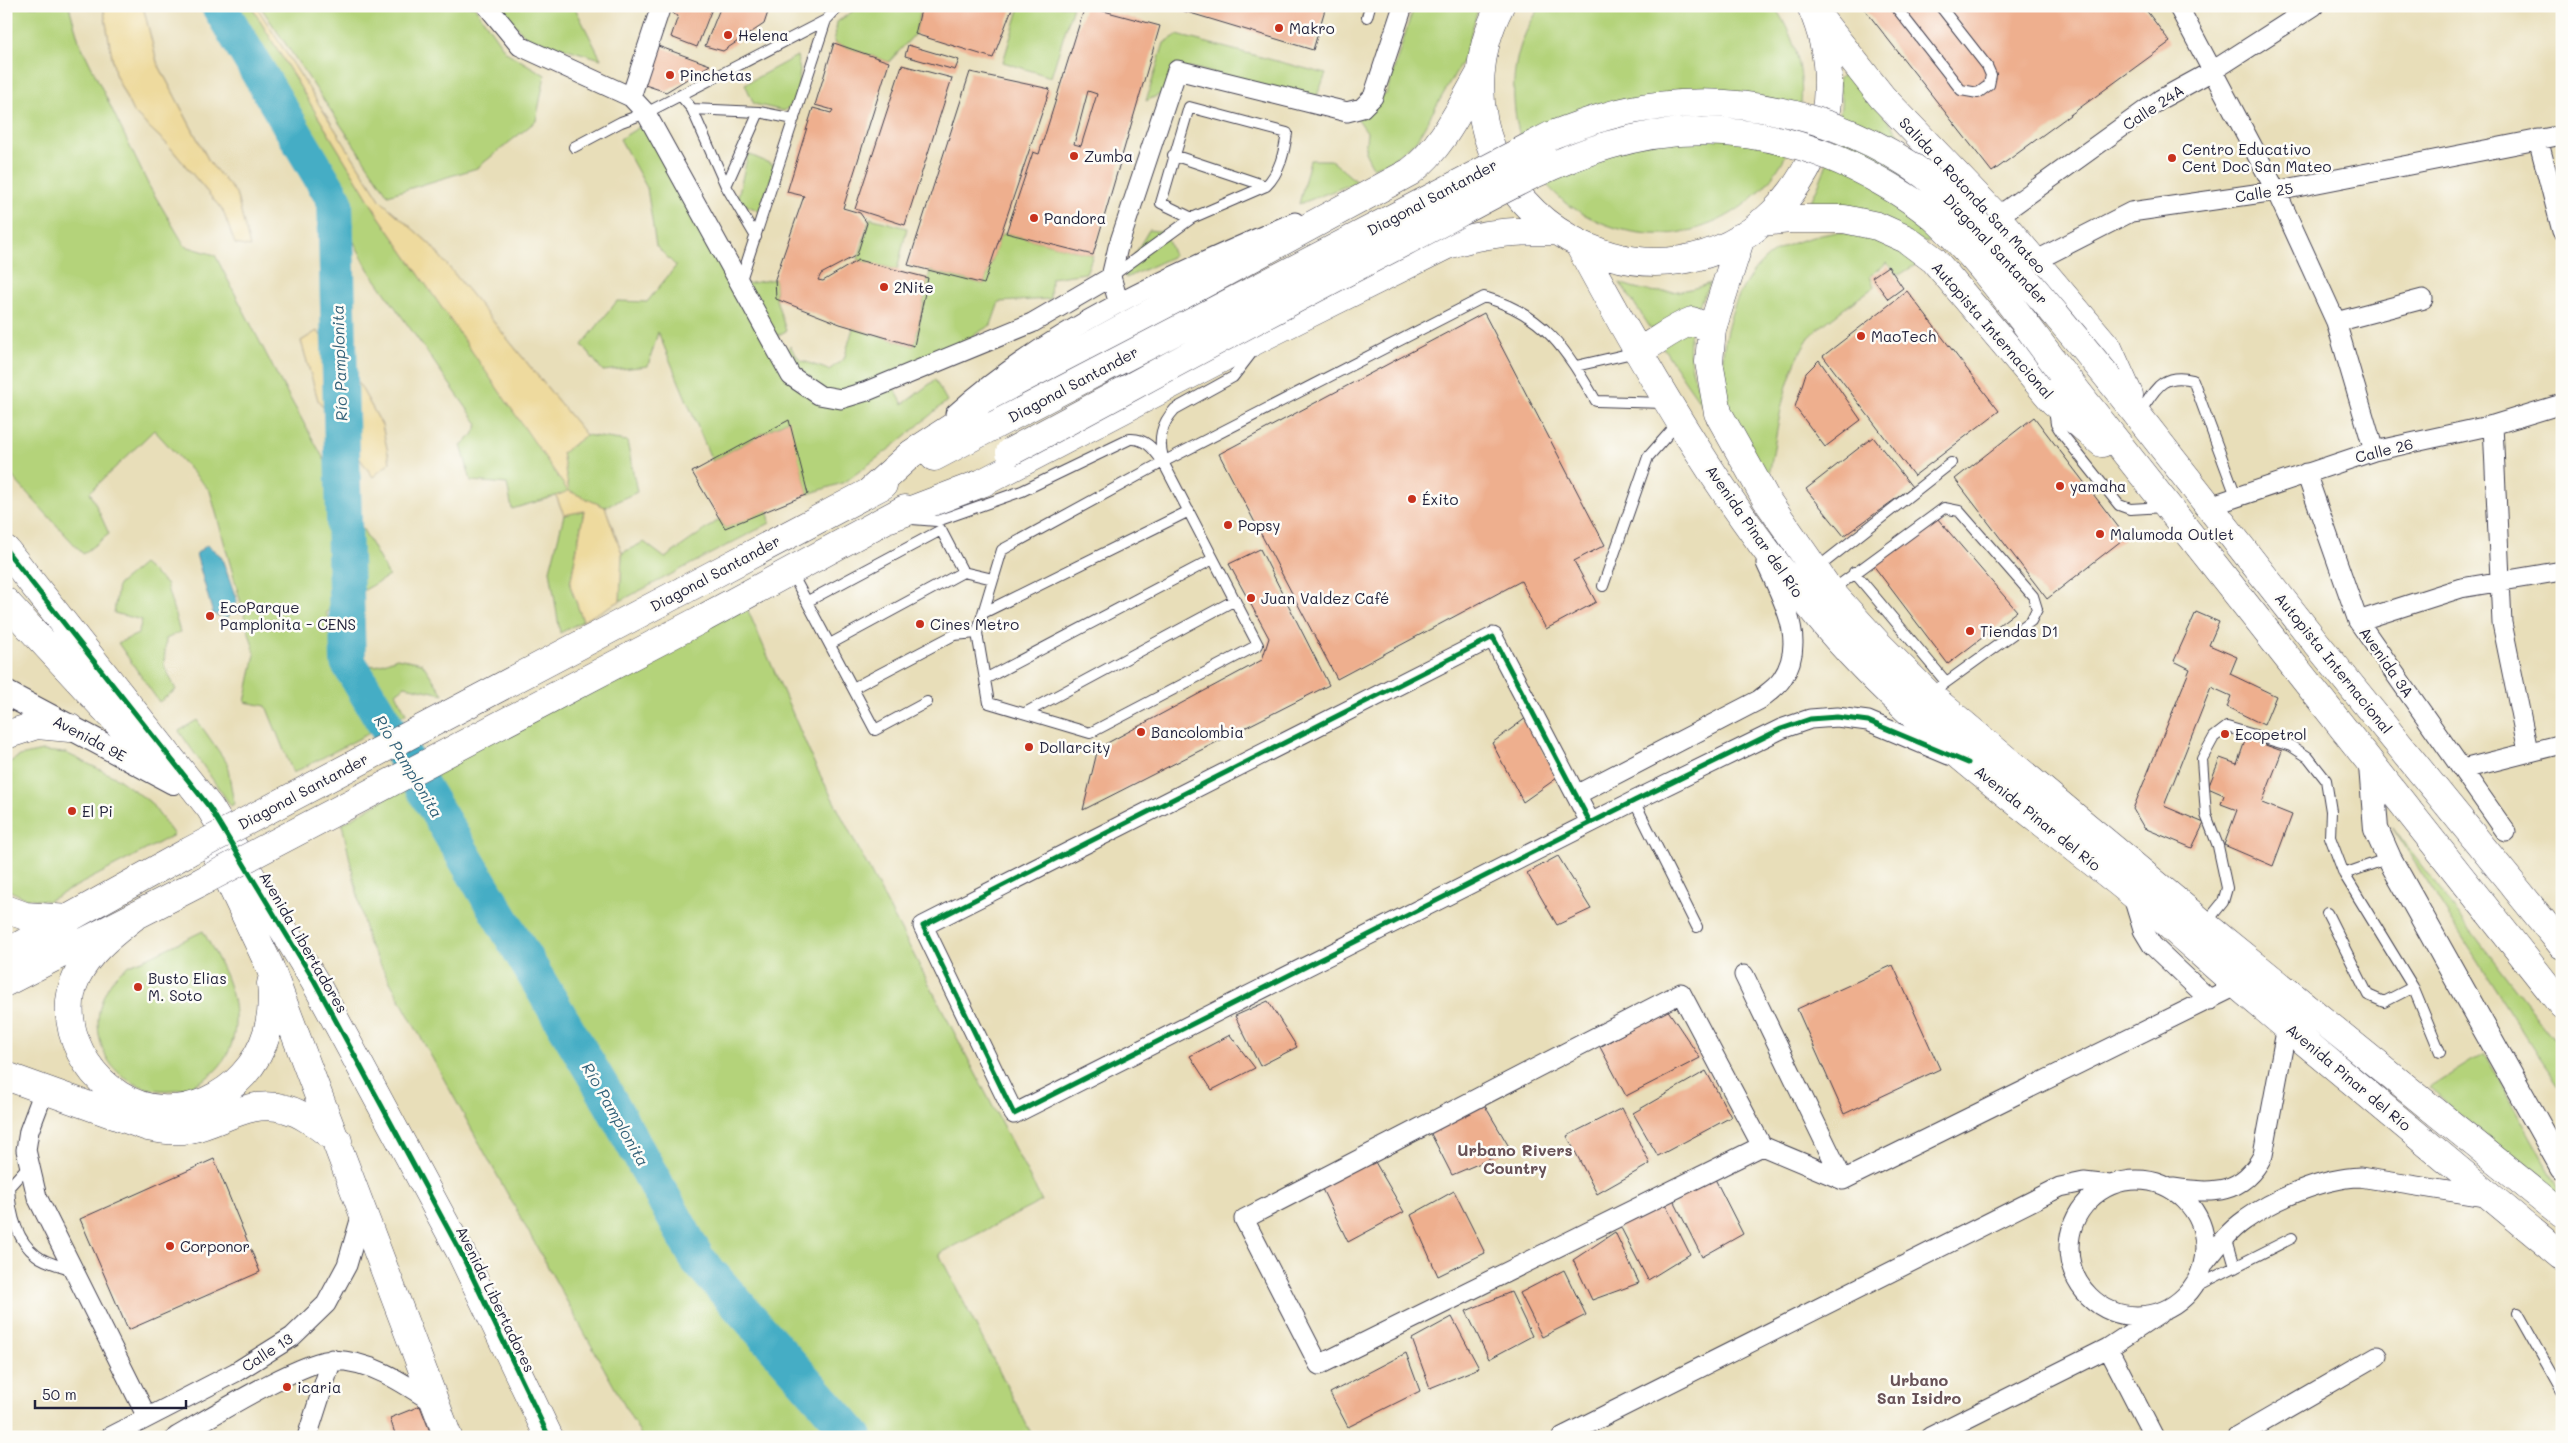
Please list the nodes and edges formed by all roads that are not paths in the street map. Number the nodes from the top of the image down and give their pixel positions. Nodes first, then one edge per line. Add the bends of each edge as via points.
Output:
1 (661, 6) edge
2 (839, 6) edge
3 (1403, 6) edge
4 (1500, 6) edge
5 (1895, 6) edge
6 (1940, 6) edge
7 (2178, 6) edge
8 (1811, 7) edge
9 (490, 8) edge
10 (2305, 8) edge
11 (826, 20) junction
12 (2214, 70) junction
13 (1480, 72) junction
14 (681, 96) junction
15 (631, 97) junction
16 (692, 109) junction
17 (759, 112) junction
18 (646, 114) junction
19 (794, 119) junction
20 (2562, 135) edge
21 (2538, 139) junction
22 (574, 147) dead end
23 (1173, 154) junction
24 (726, 186) junction
25 (1266, 186) junction
26 (2276, 191) junction
27 (1356, 203) junction
28 (1998, 217) junction
29 (1192, 218) junction
30 (1752, 230) junction
31 (2562, 231) edge
32 (756, 237) junction
33 (1567, 237) junction
34 (2035, 262) junction
35 (1111, 277) junction
36 (739, 286) junction
37 (2422, 299) dead end
38 (1119, 304) junction
39 (2336, 322) junction
40 (1712, 329) junction
41 (1266, 335) junction
42 (1638, 352) junction
43 (1576, 366) junction
44 (2060, 370) joint
45 (2110, 380) joint
46 (2053, 401) junction
47 (2562, 404) edge
48 (1674, 412) junction
49 (2138, 415) junction
50 (2493, 425) junction
51 (2374, 451) junction
52 (911, 454) junction
53 (1163, 462) junction
54 (1951, 462) dead end
55 (2306, 473) junction
56 (2145, 479) junction
57 (868, 493) junction
58 (2236, 496) junction
59 (2210, 506) junction
60 (2166, 507) junction
61 (1189, 511) junction
62 (890, 518) junction
63 (1753, 532) junction
64 (6, 550) edge
65 (1213, 559) junction
66 (2562, 571) edge
67 (791, 572) junction
68 (963, 572) junction
69 (1854, 572) junction
70 (993, 579) junction
71 (1822, 580) junction
72 (2498, 581) junction
73 (1603, 586) dead end
74 (1235, 600) junction
75 (808, 601) junction
76 (6, 602) edge
77 (983, 613) junction
78 (2358, 621) junction
79 (977, 633) junction
80 (830, 644) junction
81 (985, 679) junction
82 (853, 688) junction
83 (1938, 688) junction
84 (6, 693) edge
85 (928, 702) dead end
86 (1025, 714) junction
87 (70, 728) junction
88 (6, 735) edge
89 (2562, 744) edge
90 (2528, 751) junction
91 (1968, 763) junction
92 (2371, 766) junction
93 (2463, 769) junction
94 (1620, 773) junction
95 (173, 782) junction
96 (1576, 795) junction
97 (1634, 800) junction
98 (1590, 822) junction
99 (2506, 832) dead end
100 (2389, 858) junction
101 (2344, 874) junction
102 (2132, 894) junction
103 (6, 909) edge
104 (2327, 913) dead end
105 (135, 916) junction
106 (69, 919) junction
107 (2205, 925) junction
108 (1697, 927) dead end
109 (2562, 945) edge
110 (6, 953) edge
111 (269, 965) junction
112 (1744, 975) dead end
113 (6, 982) edge
114 (2238, 985) junction
115 (2413, 987) junction
116 (2210, 1000) junction
117 (2562, 1005) edge
118 (2287, 1026) junction
119 (2440, 1052) dead end
120 (6, 1076) edge
121 (44, 1091) junction
122 (338, 1141) junction
123 (1762, 1146) junction
124 (28, 1166) junction
125 (2562, 1168) edge
126 (1843, 1180) junction
127 (2110, 1185) junction
128 (2169, 1187) junction
129 (2493, 1198) junction
130 (363, 1210) junction
131 (2562, 1214) edge
132 (2226, 1236) junction
133 (2292, 1238) dead end
134 (2562, 1256) edge
135 (2205, 1262) junction
136 (2235, 1267) junction
137 (74, 1271) junction
138 (2193, 1288) junction
139 (2162, 1312) junction
140 (2518, 1313) dead end
141 (2108, 1348) junction
142 (2378, 1356) dead end
143 (332, 1359) junction
144 (2562, 1391) edge
145 (437, 1405) junction
146 (147, 1417) junction
147 (110, 1437) edge
148 (176, 1437) edge
149 (307, 1437) edge
150 (448, 1437) edge
151 (549, 1437) edge
152 (1562, 1437) edge
153 (1930, 1437) edge
154 (2154, 1437) edge
155 (2238, 1437) edge

1 - 15 street
2 - 11 lane
3 - 35 street via 1373,97 1362,108 1348,112 1177,70
4 - 13 main road via 1487,36
5 - 6 lane via 1961,90 1978,93 1989,85 1991,74
7 - 12 street
8 - 28 main road, Salida a Rotonda San Mateo via 1882,97
8 - 30 main road via 1822,34 1828,65 1822,136 1808,168 1788,198
9 - 15 street via 520,46
10 - 12 street, Calle 24A
11 - 14 lane
11 - 19 lane
12 - 26 street
12 - 28 street, Calle 24A via 2161,100
13 - 27 main road via 1428,157 1410,172
13 - 33 main road via 1485,127 1497,162 1528,207
14 - 16 lane
14 - 18 lane
15 - 18 street
16 - 17 lane
16 - 24 lane
17 - 19 lane
17 - 24 lane
18 - 22 lane via 620,122
18 - 36 street
19 - 32 lane
20 - 21 street, Calle 25
21 - 26 street, Calle 25
21 - 31 street
23 - 25 lane
23 - 25 lane via 1189,107 1287,133 1284,155 1273,179
23 - 29 lane via 1160,203
24 - 32 lane
25 - 29 lane
26 - 34 street, Calle 25 via 2131,212
26 - 39 street
27 - 38 street via 1300,220
27 - 52 main road via 1062,360
28 - 34 main road, Salida a Rotonda San Mateo
29 - 35 lane
30 - 33 main road via 1710,251 1660,260 1610,255
30 - 40 main road, Avenida Pinar del Río
30 - 46 main road, Autopista Internacional via 1790,219 1844,219 1877,226 1906,239 1934,260
32 - 36 lane
33 - 41 main road via 1493,233 1462,239
33 - 42 main road, Avenida Pinar del Río
34 - 49 main road, Salida a Rotonda San Mateo via 2108,348
35 - 36 street via 1032,323 898,380 841,399 819,395 791,376
35 - 38 street
37 - 39 street
38 - 52 street via 1060,336 1000,376
39 - 51 street
40 - 42 main road via 1692,321 1682,324
40 - 71 main road, Avenida Pinar del Río via 1709,362 1718,413 1752,477
41 - 53 lane via 1232,377 1169,415 1159,445
41 - 62 main road via 982,483
42 - 43 lane
42 - 48 main road, Avenida Pinar del Río
43 - 48 lane via 1596,401
43 - 53 lane via 1534,318 1507,303 1484,297
44 - 56 main road, Autopista Internacional
44 - 62 main road, Diagonal Santander, bridge via 1974,257 1938,221 1896,190 1824,153 1781,139 1737,132 1692,131 1653,135 1610,145 1563,162 1331,280
45 - 49 main road, Autopista Internacional
45 - 57 main road, Diagonal Santander, bridge via 1987,234 1953,199 1911,166 1871,143 1791,113 1743,105 1656,106 1607,115 1552,135
46 - 56 main road, Autopista Internacional
46 - 60 lane via 2056,424 2062,435 2119,505 2130,509
47 - 50 street, Calle 26
48 - 63 main road, Avenida Pinar del Río
48 - 73 lane via 1648,457
49 - 58 lane via 2163,381 2178,376 2193,380
49 - 59 main road, Autopista Internacional
50 - 51 street, Calle 26
50 - 72 street
51 - 55 street, Calle 26
52 - 57 main road
53 - 61 lane
53 - 62 lane via 1146,443 1130,439 1022,491 937,521
53 - 70 lane via 1002,550
54 - 71 lane
55 - 58 street, Calle 26
55 - 78 street, Avenida 3A
56 - 60 main road, Autopista Internacional
57 - 106 main road, Diagonal Santander, bridge via 188,852
58 - 59 street, Calle 26
59 - 109 main road, Autopista Internacional via 2317,644
60 - 92 main road, Autopista Internacional
61 - 65 lane
61 - 77 lane
62 - 67 main road, Diagonal Santander
63 - 91 main road, Avenida Pinar del Río via 1823,623 1869,673
63 - 94 street via 1792,626 1793,652 1782,679 1759,700
64 - 151 main road, Avenida Libertadores via 210,808 315,982 460,1253
65 - 74 lane
65 - 81 lane
66 - 72 street
67 - 75 lane
67 - 105 main road, Diagonal Santander, bridge
68 - 70 lane
68 - 75 lane via 941,530
68 - 80 lane
69 - 71 lane
69 - 83 lane
69 - 83 lane via 1944,508 1959,511 2033,596 2037,609 2031,621
70 - 77 lane
71 - 83 main road, Avenida Pinar del Río via 1878,644
72 - 78 street via 2461,588
72 - 90 street via 2502,623
74 - 86 lane
74 - 86 lane via 1258,645 1090,733
75 - 80 lane
76 - 95 main road
77 - 79 lane
78 - 93 street, Avenida 3A
79 - 81 lane
79 - 82 lane via 954,635
80 - 82 lane
81 - 86 lane via 989,703
82 - 85 lane via 875,730
83 - 107 main road, Avenida Pinar del Río
84 - 87 street, Avenida 9E
87 - 88 main road via 36,725
87 - 95 street, Avenida 9E
89 - 90 street
90 - 93 street
91 - 97 street via 1868,721 1837,717 1810,719 1782,729
91 - 102 main road, Avenida Pinar del Río
92 - 100 street via 2376,829
92 - 117 main road, Autopista Internacional
93 - 99 street, Avenida 3A
94 - 96 street
94 - 97 street
95 - 111 main road via 207,836
96 - 98 street
96 - 98 street via 1493,637 923,926 1014,1114
97 - 98 street
97 - 108 lane
100 - 101 lane
100 - 125 street
101 - 107 lane via 2330,837 2331,811 2326,780 2308,757 2291,746 2227,728 2214,737 2202,759 2206,815 2218,846 2227,888 2223,902
101 - 115 lane
102 - 114 main road, Avenida Pinar del Río
102 - 116 street via 2143,930 2152,945
103 - 106 main road via 25,916
104 - 115 lane via 2368,995 2384,1002
105 - 111 main road via 86,960 71,995 70,1015 76,1045 93,1071 110,1088 142,1105 161,1109 196,1105 225,1091 247,1071 262,1048 270,1020 272,986
105 - 113 main road, Diagonal Santander
106 - 110 main road, Diagonal Santander
107 - 131 main road, Avenida Pinar del Río
111 - 122 main road
112 - 126 street
114 - 116 street
114 - 118 main road, Avenida Pinar del Río
115 - 119 lane
116 - 126 street
118 - 128 street via 2263,1155 2256,1169 2239,1184 2222,1190 2204,1192
118 - 129 main road, Avenida Pinar del Río
120 - 121 main road
121 - 122 main road via 133,1123 170,1130 190,1129 250,1108 279,1108 305,1118
121 - 124 street via 29,1131
122 - 130 main road
123 - 123 street via 1681,994 1244,1218 1319,1365
123 - 126 street
124 - 137 street via 37,1197
124 - 137 lane via 9,1187 10,1208 18,1234 36,1256
127 - 128 street via 2150,1180
127 - 139 street via 2078,1213 2070,1232 2069,1254 2074,1275 2084,1293 2101,1307 2120,1315 2141,1317
127 - 152 street via 2084,1182 2060,1187
128 - 135 street via 2187,1200 2199,1218 2206,1239
129 - 132 street via 2360,1177 2339,1178 2274,1203 2244,1220
129 - 134 main road, Avenida Pinar del Río
130 - 145 main road
130 - 146 street, Calle 13 via 347,1265 326,1304 292,1337 236,1372
132 - 135 street
132 - 136 lane
133 - 136 lane
135 - 138 street
136 - 138 lane
137 - 146 street
138 - 139 street via 2179,1303
139 - 141 street
140 - 144 lane
141 - 153 street
141 - 154 street
142 - 155 street
143 - 145 street, Calle 13 via 368,1366 400,1380
143 - 148 street, Calle 13 via 302,1368
143 - 149 street
145 - 150 main road
146 - 147 street, Calle 13

